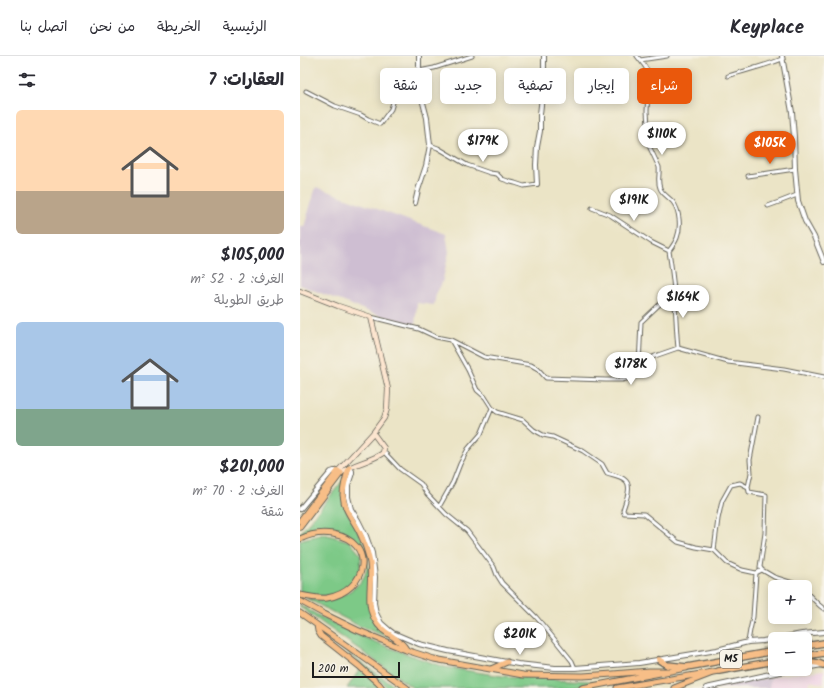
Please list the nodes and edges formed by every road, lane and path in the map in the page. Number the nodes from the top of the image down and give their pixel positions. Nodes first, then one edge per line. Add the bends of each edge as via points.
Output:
1 (419, 56) edge
2 (472, 56) edge
3 (544, 56) edge
4 (637, 56) edge
5 (667, 56) edge
6 (782, 57) edge
7 (640, 60) junction
8 (419, 68) edge
9 (432, 68) edge
10 (728, 76) dead end
11 (306, 91) dead end
12 (392, 104) edge
13 (423, 104) edge
14 (430, 145) junction
15 (795, 169) junction
16 (748, 176) dead end
17 (537, 184) joint
18 (797, 195) junction
19 (415, 203) dead end
20 (768, 206) dead end
21 (592, 208) dead end
22 (669, 251) junction
23 (824, 262) edge
24 (300, 290) edge
25 (663, 301) dead end
26 (371, 317) junction
27 (451, 340) junction
28 (678, 348) junction
29 (638, 365) junction
30 (824, 377) edge
31 (492, 408) junction
32 (758, 417) dead end
33 (373, 433) junction
34 (384, 452) junction
35 (348, 460) junction
36 (356, 465) junction
37 (348, 468) junction
38 (340, 472) junction
39 (748, 487) junction
40 (439, 507) junction
41 (300, 509) edge
42 (300, 521) edge
43 (300, 527) edge
44 (300, 539) edge
45 (714, 550) junction
46 (762, 570) junction
47 (756, 573) junction
48 (783, 580) edge
49 (300, 595) edge
50 (812, 599) edge
51 (300, 601) edge
52 (824, 609) edge
53 (300, 613) edge
54 (317, 625) junction
55 (824, 632) edge
56 (748, 642) junction
57 (824, 643) edge
58 (812, 645) edge
59 (406, 650) junction
60 (768, 652) edge
61 (824, 653) edge
62 (812, 655) edge
63 (659, 660) junction
64 (506, 662) junction
65 (768, 662) edge
66 (812, 662) edge
67 (823, 665) edge
68 (687, 667) junction
69 (812, 667) edge
70 (575, 668) junction
71 (491, 669) junction
72 (669, 671) junction
73 (719, 671) junction
74 (768, 674) edge
75 (382, 688) edge
76 (407, 688) edge
77 (582, 688) edge
78 (617, 688) edge
79 (674, 688) edge
80 (706, 688) edge

1 - 8 street
2 - 9 street
3 - 17 street via 536,165
4 - 7 street
5 - 7 street
6 - 10 street
6 - 15 street via 792,112
7 - 22 street via 649,76 649,142 660,170 659,188 676,206 678,214 679,230
11 - 12 street via 377,124 380,124
13 - 14 street
14 - 17 street via 468,165 497,174 502,179 524,186
14 - 19 street
15 - 16 street
15 - 18 street
18 - 20 street
18 - 23 street via 804,221
21 - 22 street via 610,215
22 - 28 street
24 - 26 main road
25 - 29 street via 642,322
26 - 27 street via 419,329 436,338
26 - 33 main road via 388,389 384,418
27 - 29 street via 484,357 531,365 546,378 626,379 630,378
27 - 31 street via 477,390
28 - 29 street
28 - 30 street via 728,362
31 - 40 street via 481,434 468,449
31 - 45 street via 523,420 543,435 583,451 602,464 607,474 624,479 629,487 624,513 644,514 678,542
32 - 39 street
33 - 34 main road via 384,448
33 - 35 main road
34 - 36 main road
34 - 40 street via 400,469 420,484
35 - 36 main road via 354,461
35 - 38 main road
36 - 37 main road
37 - 38 main road
37 - 59 highway via 344,499 368,555 371,612 377,625 401,643
37 - 64 street via 352,473 348,502 364,530 370,547 375,571 374,603 381,623 393,633 419,644
38 - 41 street via 331,472
38 - 42 highway
38 - 43 highway
39 - 45 street via 740,483 730,485 722,501
39 - 46 street via 749,492 766,495 765,533 760,567
40 - 70 street via 468,531 494,567 502,583 536,617
44 - 49 highway via 323,533 342,536 356,546 363,564 358,579 341,593 322,598
45 - 47 street via 727,563
46 - 47 street
46 - 48 street
47 - 56 street via 753,617
50 - 52 street
51 - 59 highway via 357,630
53 - 54 highway
54 - 75 highway via 321,636
54 - 76 highway
55 - 56 street
56 - 63 street
57 - 58 highway
59 - 71 highway via 434,659
60 - 68 highway, M5
61 - 62 highway
63 - 68 highway via 667,665
63 - 70 street
64 - 70 street
64 - 71 highway
65 - 73 highway, M5
66 - 67 highway
67 - 69 street
68 - 72 highway, M5
71 - 72 highway via 523,675 583,676
72 - 77 highway, M5
73 - 78 highway, M5
73 - 79 highway
74 - 80 street

